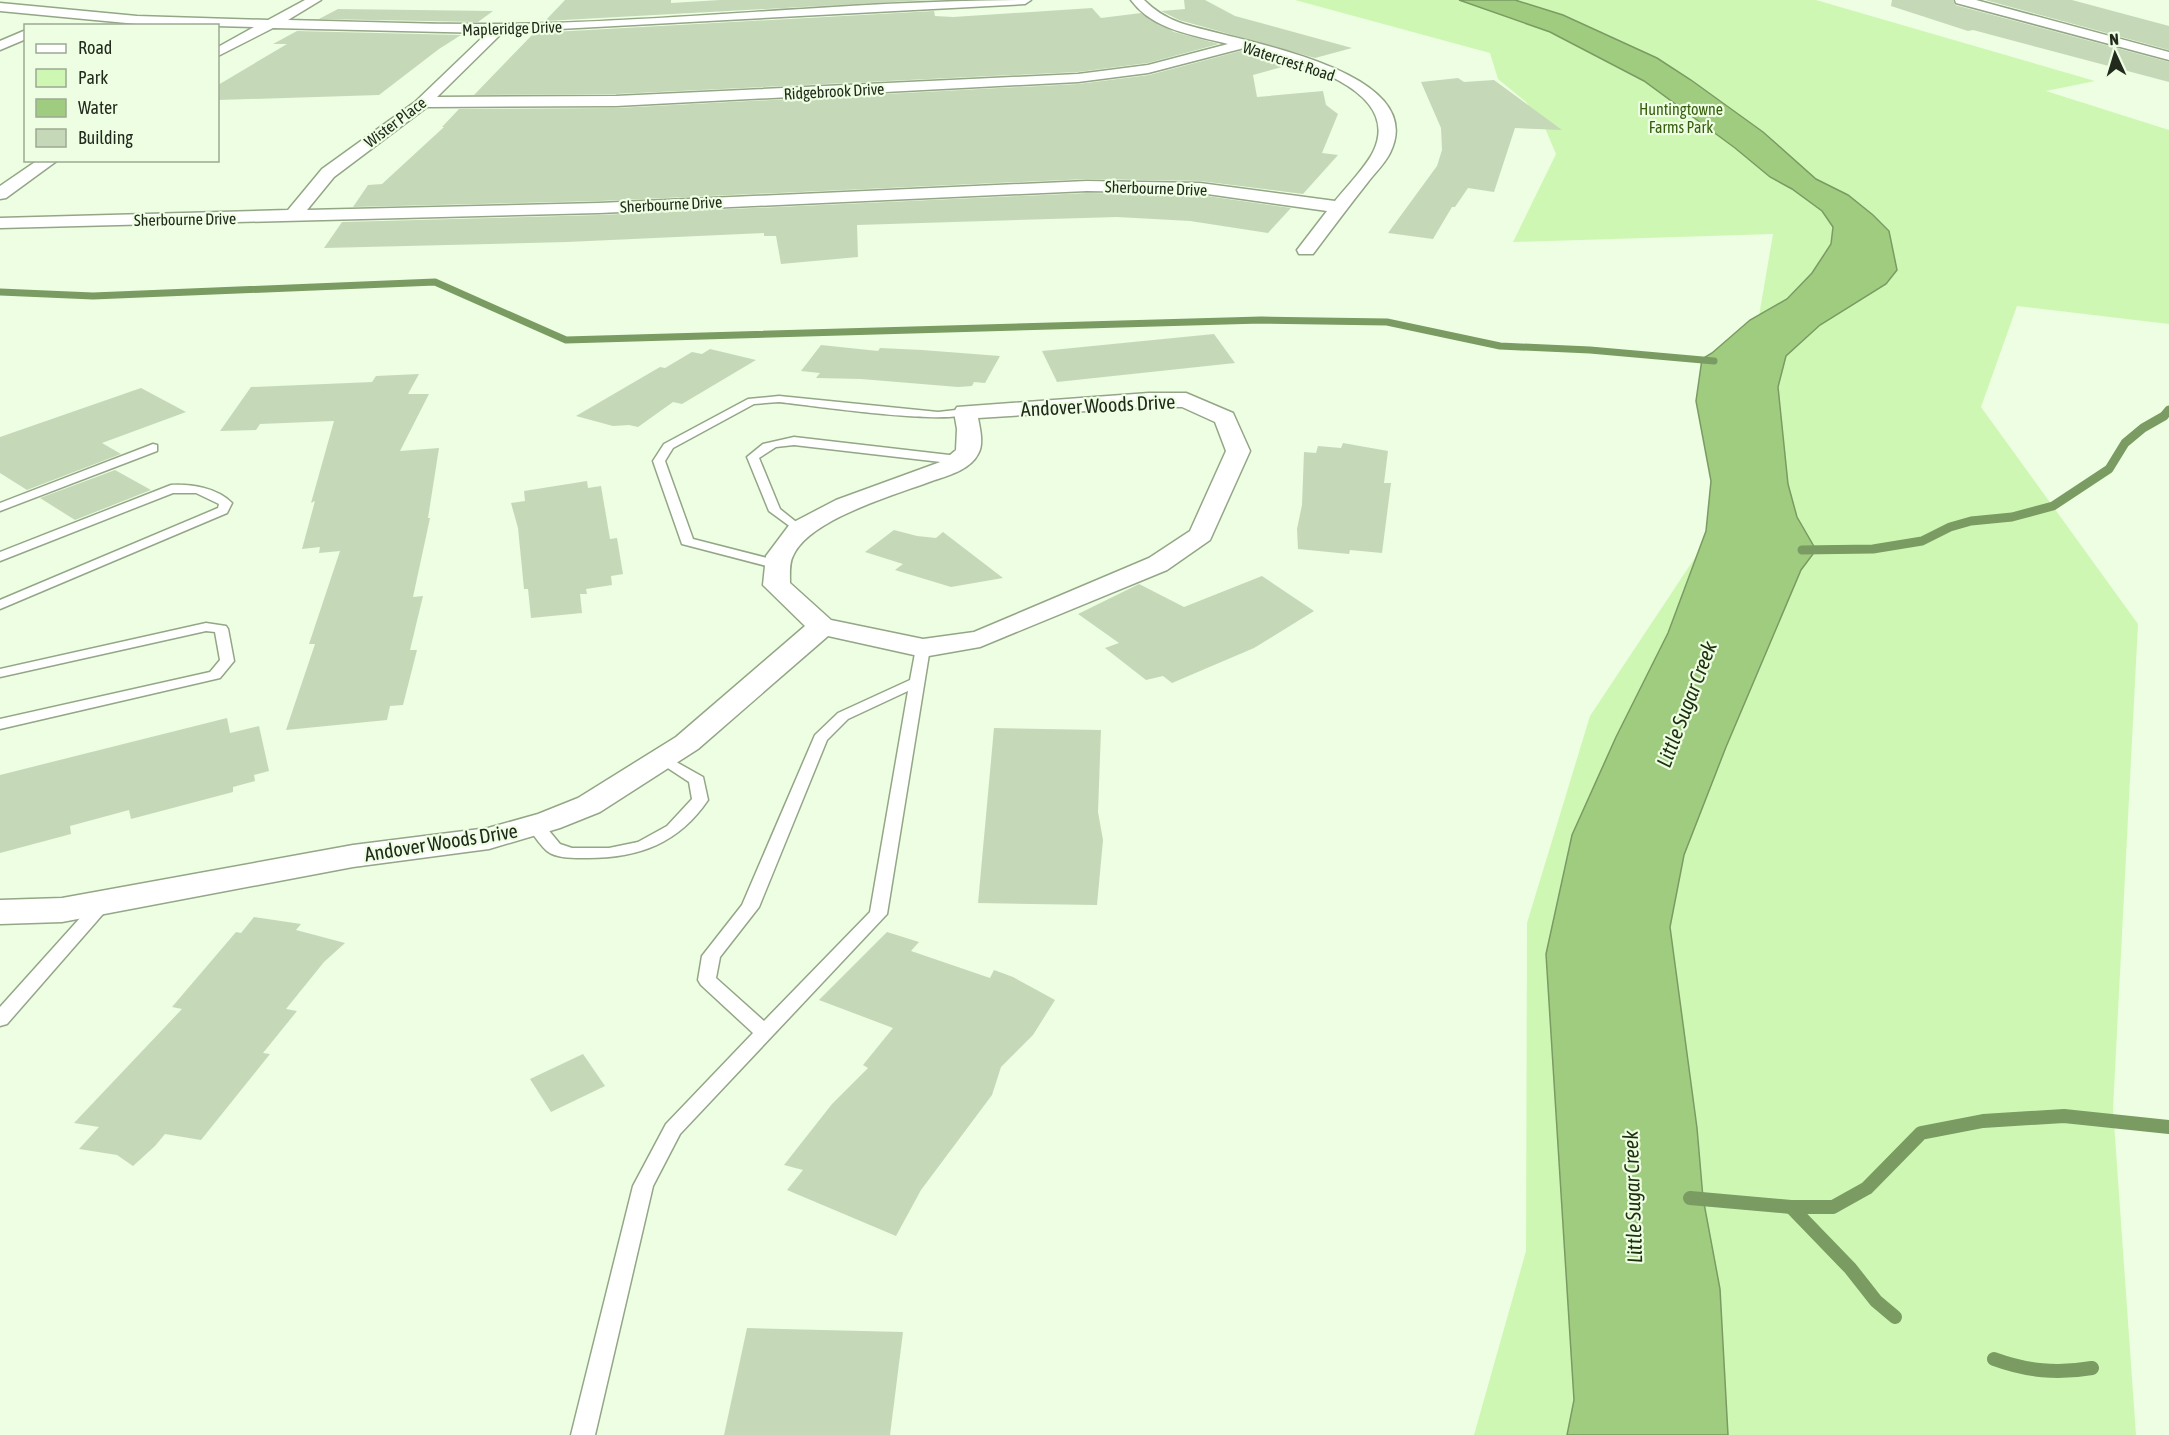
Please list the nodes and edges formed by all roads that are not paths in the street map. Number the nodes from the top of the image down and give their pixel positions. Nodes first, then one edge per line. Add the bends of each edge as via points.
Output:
1 (96, 0) edge
2 (315, 0) edge
3 (1025, 0) edge
4 (1137, 0) edge
5 (1961, 0) edge
6 (0, 7) edge
7 (68, 14) junction
8 (47, 24) edge
9 (270, 24) junction
10 (499, 29) junction
11 (24, 35) edge
12 (1241, 45) junction
13 (0, 46) edge
14 (219, 51) edge
15 (2169, 56) edge
16 (423, 102) junction
17 (47, 162) edge
18 (0, 194) edge
19 (1340, 207) junction
20 (293, 216) junction
21 (0, 223) edge
22 (1306, 249) dead end
23 (965, 412) junction
24 (153, 448) dead end
25 (958, 460) junction
26 (0, 507) edge
27 (799, 529) junction
28 (0, 557) edge
29 (778, 565) junction
30 (0, 605) edge
31 (822, 626) junction
32 (923, 648) junction
33 (0, 673) edge
34 (917, 682) junction
35 (0, 724) edge
36 (662, 759) junction
37 (535, 825) junction
38 (104, 902) junction
39 (0, 912) edge
40 (0, 1019) edge
41 (765, 1033) junction
42 (583, 1435) edge

1 - 7 street
2 - 9 street
3 - 10 street, Mapleridge Drive
4 - 12 street, Watercrest Road via 1149,13 1173,25
5 - 15 street
6 - 7 street, Mapleridge Drive
7 - 8 street
7 - 9 street, Mapleridge Drive
9 - 10 street, Mapleridge Drive
9 - 14 street
10 - 16 street, Wister Place
11 - 13 street
12 - 16 street, Ridgebrook Drive via 1148,69 1071,79 616,101
12 - 19 street, Watercrest Road via 1329,71 1367,93 1382,109 1387,135 1382,152
16 - 20 street, Wister Place via 328,173
17 - 18 street
19 - 20 street, Sherbourne Drive via 1200,189 1108,186
19 - 22 street, Watercrest Road
20 - 21 street, Sherbourne Drive
23 - 25 street via 968,452
23 - 29 lane via 938,415 761,400 668,446 658,461 687,541
23 - 32 street, Andover Woods Drive via 1186,400 1225,418 1238,450 1201,535 1158,564 980,639
24 - 26 lane
25 - 27 street via 845,505
25 - 27 lane via 794,441 760,449 753,457 775,511
27 - 29 street via 778,556
28 - 30 lane via 171,489 191,487 226,504 223,510
29 - 31 street, Andover Woods Drive via 776,585
31 - 32 street, Andover Woods Drive
31 - 36 street, Andover Woods Drive via 687,743
32 - 34 lane
33 - 35 lane via 206,627 221,629 227,661 214,675
34 - 41 lane via 879,914
34 - 41 lane via 843,716 820,738 750,907 711,956 707,980
36 - 37 street, Andover Woods Drive via 590,805
36 - 37 lane via 697,780 700,800 673,830 643,846 609,853 572,853 554,848
37 - 38 street, Andover Woods Drive via 468,842 353,856
38 - 39 street, Andover Woods Drive via 62,910
38 - 40 lane
41 - 42 lane via 673,1129 642,1186

